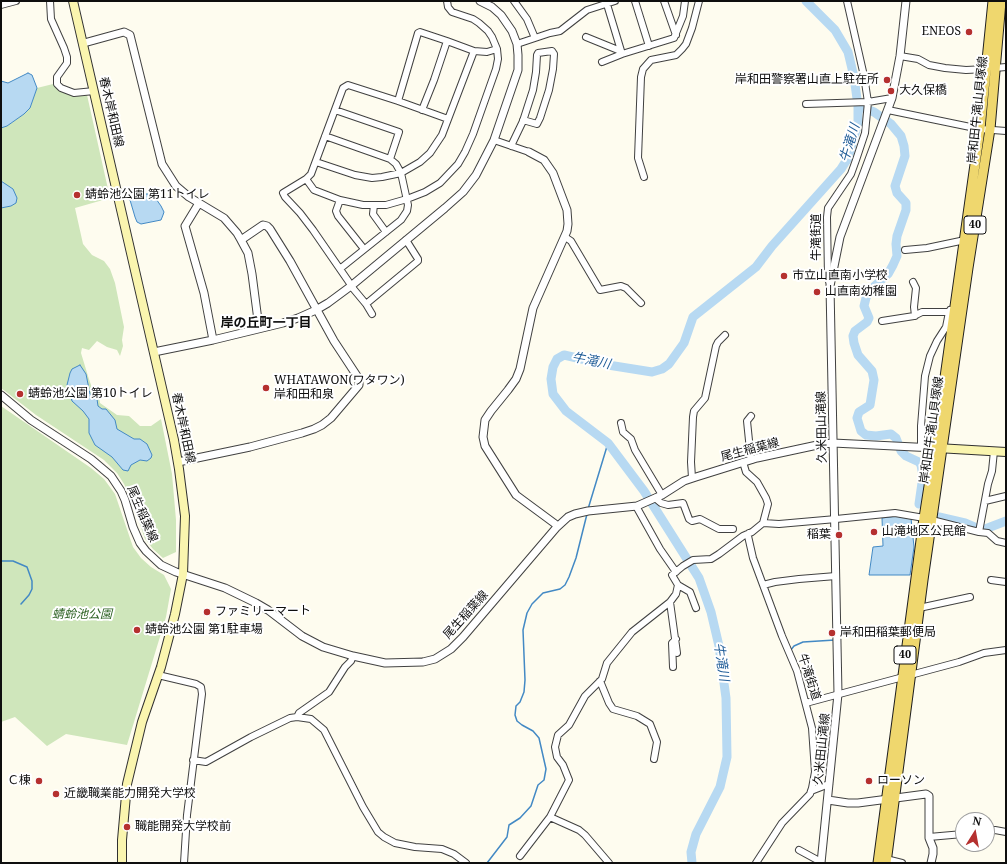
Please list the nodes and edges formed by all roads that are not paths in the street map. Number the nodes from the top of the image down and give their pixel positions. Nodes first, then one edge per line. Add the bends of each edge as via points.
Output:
1 (16, 1) edge
2 (50, 1) edge
3 (73, 1) edge
4 (447, 1) edge
5 (480, 1) edge
6 (514, 1) edge
7 (615, 1) edge
8 (635, 1) edge
9 (664, 1) edge
10 (685, 1) edge
11 (698, 1) edge
12 (847, 1) edge
13 (906, 1) edge
14 (993, 1) edge
15 (1002, 1) edge
16 (606, 2) edge
17 (1, 5) edge
18 (990, 22) junction
19 (1002, 23) edge
20 (676, 35) junction
21 (586, 37) dead end
22 (536, 38) junction
23 (447, 41) junction
24 (84, 43) junction
25 (517, 44) junction
26 (649, 46) junction
27 (497, 49) junction
28 (474, 51) junction
29 (622, 54) junction
30 (900, 56) junction
31 (602, 62) dead end
32 (1006, 67) edge
33 (990, 69) junction
34 (94, 92) junction
35 (892, 98) junction
36 (398, 101) junction
37 (867, 102) junction
38 (806, 104) dead end
39 (335, 110) junction
40 (422, 110) junction
41 (887, 113) junction
42 (448, 119) junction
43 (523, 120) junction
44 (985, 129) junction
45 (1006, 131) edge
46 (325, 136) junction
47 (494, 140) junction
48 (511, 146) junction
49 (529, 152) joint
50 (390, 159) junction
51 (316, 162) junction
52 (401, 173) junction
53 (644, 177) dead end
54 (306, 179) junction
55 (407, 199) junction
56 (340, 200) junction
57 (199, 204) junction
58 (374, 205) junction
59 (386, 232) junction
60 (565, 237) junction
61 (241, 240) junction
62 (406, 240) junction
63 (965, 240) junction
64 (364, 249) junction
65 (905, 250) dead end
66 (832, 256) junction
67 (341, 268) junction
68 (914, 282) dead end
69 (351, 285) junction
70 (642, 303) dead end
71 (366, 304) junction
72 (956, 305) junction
73 (316, 310) junction
74 (949, 312) junction
75 (372, 314) dead end
76 (915, 316) junction
77 (882, 321) dead end
78 (259, 328) junction
79 (725, 335) dead end
80 (213, 340) junction
81 (154, 352) junction
82 (1, 395) edge
83 (751, 416) dead end
84 (621, 423) dead end
85 (833, 443) junction
86 (920, 447) junction
87 (938, 448) junction
88 (994, 451) junction
89 (1006, 452) edge
90 (751, 460) junction
91 (178, 462) junction
92 (743, 462) junction
93 (692, 478) junction
94 (1006, 496) edge
95 (659, 497) junction
96 (985, 501) junction
97 (637, 506) junction
98 (836, 519) junction
99 (928, 519) junction
100 (763, 523) junction
101 (558, 526) junction
102 (733, 529) dead end
103 (979, 532) junction
104 (749, 533) junction
105 (1006, 543) edge
106 (676, 572) junction
107 (183, 574) junction
108 (836, 576) junction
109 (991, 580) dead end
110 (1006, 582) edge
111 (678, 585) junction
112 (763, 585) junction
113 (970, 596) dead end
114 (670, 602) junction
115 (696, 608) dead end
116 (919, 608) junction
117 (676, 639) junction
118 (1006, 650) edge
119 (677, 653) dead end
120 (353, 656) junction
121 (674, 667) dead end
122 (158, 675) junction
123 (906, 676) junction
124 (600, 682) junction
125 (838, 694) junction
126 (806, 703) junction
127 (297, 717) junction
128 (654, 759) dead end
129 (193, 760) junction
130 (829, 784) junction
131 (811, 791) junction
132 (891, 798) junction
133 (828, 800) junction
134 (550, 817) junction
135 (995, 830) edge
136 (1006, 832) edge
137 (955, 835) edge
138 (930, 837) junction
139 (799, 850) dead end
140 (520, 856) dead end
141 (886, 861) edge
142 (821, 862) edge
143 (122, 863) edge
144 (184, 863) edge
145 (466, 863) edge
146 (609, 863) edge
147 (756, 863) edge
148 (878, 863) edge
149 (902, 863) edge
150 (930, 863) edge

1 - 17 street
2 - 34 street via 51,19 64,48 67,63 57,78 57,84 74,93
3 - 24 main road, 春木岸和田線
4 - 27 street via 452,12 472,19 485,28
5 - 25 street via 500,15 512,31
6 - 22 street
7 - 16 street
8 - 26 street
9 - 20 street
10 - 20 street
11 - 53 street via 692,28 682,49 676,55 651,60 643,69 638,158
12 - 37 street, 牛滝街道 via 864,76
13 - 30 street, 久米田山滝線
14 - 18 main road, 岸和田牛滝山貝塚線 / 40
15 - 19 main road, 岸和田牛滝山貝塚線 / 40
16 - 22 street via 587,10 560,31
16 - 29 street
18 - 19 main road
18 - 33 main road, 岸和田牛滝山貝塚線 / 40
19 - 33 main road, 岸和田牛滝山貝塚線 / 40
20 - 26 street via 674,38
21 - 29 street
22 - 25 street
23 - 28 street
23 - 36 street via 418,33
23 - 40 street
24 - 34 main road, 春木岸和田線
24 - 57 street via 124,32 130,35 162,164 176,186
25 - 47 street via 518,70
26 - 29 street
27 - 28 street via 487,52
27 - 55 street via 496,69 465,152 458,164 440,183
28 - 42 street
29 - 31 street
30 - 33 street via 945,68
30 - 35 street, 久米田山滝線
32 - 33 street
33 - 44 main road, 岸和田牛滝山貝塚線 / 40
34 - 81 main road, 春木岸和田線
35 - 37 street
35 - 41 street, 久米田山滝線
36 - 39 street via 348,85 342,88
36 - 40 street
37 - 38 street
37 - 66 street, 牛滝街道 via 865,133 856,160 828,208
39 - 46 street
39 - 50 street via 399,132
40 - 42 street
41 - 44 street
41 - 66 street, 久米田山滝線
42 - 52 street via 442,135 430,153
43 - 43 street via 535,81 537,55 552,51 553,69 540,118 537,124
43 - 48 street
44 - 45 street
44 - 63 main road, 岸和田牛滝山貝塚線 / 40
44 - 87 main road, 岸和田牛滝山貝塚線 / 40 via 967,275
46 - 50 street
46 - 51 street
47 - 48 street
47 - 62 street via 476,175 463,192
48 - 49 street
49 - 60 street via 544,160 553,173 567,210 568,224
50 - 52 street
51 - 52 street via 372,178
51 - 54 street
52 - 55 street
54 - 56 street via 314,190
54 - 67 street via 284,193 285,197
55 - 58 street via 386,205
55 - 59 street via 407,211 401,220
56 - 58 street
56 - 64 street via 336,211 338,216
57 - 61 street via 224,218
57 - 80 street via 185,226 204,293
58 - 59 street via 373,214
59 - 64 street
60 - 70 street via 571,240 600,290 621,286
60 - 101 street via 532,308 520,369 485,420 483,437 485,446 516,495
61 - 73 street via 263,225 267,226 290,261
61 - 78 street via 248,253
62 - 69 street
62 - 71 street via 418,261
63 - 65 street
63 - 72 main road, 岸和田牛滝山貝塚線 / 40
64 - 67 street
66 - 85 street, 久米田山滝線 via 830,286
67 - 69 street
68 - 76 street
69 - 71 street
69 - 73 street
71 - 75 street
72 - 74 street via 951,307
72 - 87 main road, 岸和田牛滝山貝塚線 / 40
73 - 78 street via 298,318
73 - 91 street via 359,379 359,385 338,412 322,425 302,433
74 - 76 street via 922,312
74 - 86 street via 946,327 930,356
76 - 77 street
78 - 80 street
79 - 93 street via 716,346 705,398 694,411
80 - 81 street
81 - 91 main road, 春木岸和田線
82 - 107 street, 尾生稲葉線 via 32,420 106,471 121,491 136,534 146,551 161,565
83 - 90 street via 747,421
84 - 95 street via 623,432 631,440
85 - 86 street, 尾生稲葉線
85 - 90 street, 尾生稲葉線
85 - 98 street, 久米田山滝線
86 - 87 street, 尾生稲葉線
87 - 88 main road
87 - 99 main road, 岸和田牛滝山貝塚線 / 40
88 - 89 main road
88 - 96 street
90 - 92 street, 尾生稲葉線
91 - 107 main road, 春木岸和田線 via 185,516
92 - 93 street, 尾生稲葉線
92 - 100 street via 746,472 756,482 768,504
93 - 95 street, 尾生稲葉線
94 - 96 street
95 - 97 street, 尾生稲葉線
95 - 102 street via 661,503 668,505 683,503 692,521 700,519 719,529
96 - 103 street
97 - 101 street, 尾生稲葉線 via 575,514
97 - 106 street via 660,549
98 - 99 street via 895,512
98 - 100 street
98 - 108 street, 久米田山滝線
99 - 103 street
99 - 116 main road, 岸和田牛滝山貝塚線 / 40
99 - 123 main road, 岸和田牛滝山貝塚線 / 40
100 - 104 street
101 - 120 street, 尾生稲葉線 via 457,643 443,654 435,659 416,663 385,663
103 - 105 street via 988,533 997,541
104 - 106 street via 719,554 711,558 693,560
104 - 112 street, 牛滝街道 via 753,558
106 - 111 street via 672,575
107 - 120 street, 尾生稲葉線 via 245,597 268,610 302,636 330,650
107 - 122 main road, 春木岸和田線 via 174,620
108 - 112 street
108 - 125 street, 久米田山滝線
109 - 110 street
111 - 114 street via 676,594
111 - 115 street via 690,592
112 - 126 street, 牛滝街道 via 797,671
113 - 116 street
114 - 117 street
114 - 124 street via 624,641 607,663
116 - 123 main road, 岸和田牛滝山貝塚線 / 40
117 - 119 street
117 - 121 street via 672,643
118 - 123 street via 984,653
120 - 127 street via 329,692
122 - 129 street via 201,687
122 - 143 main road, 春木岸和田線 via 130,768 123,823
123 - 125 street
123 - 132 main road, 岸和田牛滝山貝塚線 / 40
124 - 128 street via 613,709 637,716 650,724 657,742
124 - 134 street via 585,696 569,725 558,735 555,747 557,757 569,780
125 - 126 street
125 - 130 street, 久米田山滝線
126 - 131 street, 牛滝街道 via 814,738 815,772
127 - 129 street via 281,722 206,762
127 - 145 street via 311,719 324,730 378,832 395,843 442,849
129 - 144 street
130 - 131 street
130 - 133 street, 久米田山滝線
131 - 147 street via 782,823
132 - 133 street via 848,803
132 - 138 street via 926,794 929,796
132 - 141 main road, 岸和田牛滝山貝塚線 / 40
132 - 148 main road, 岸和田牛滝山貝塚線 / 40
133 - 142 street, 久米田山滝線
134 - 140 street
134 - 146 street via 585,834
135 - 136 street
137 - 138 street
138 - 150 street via 933,848
139 - 142 street
141 - 149 street

